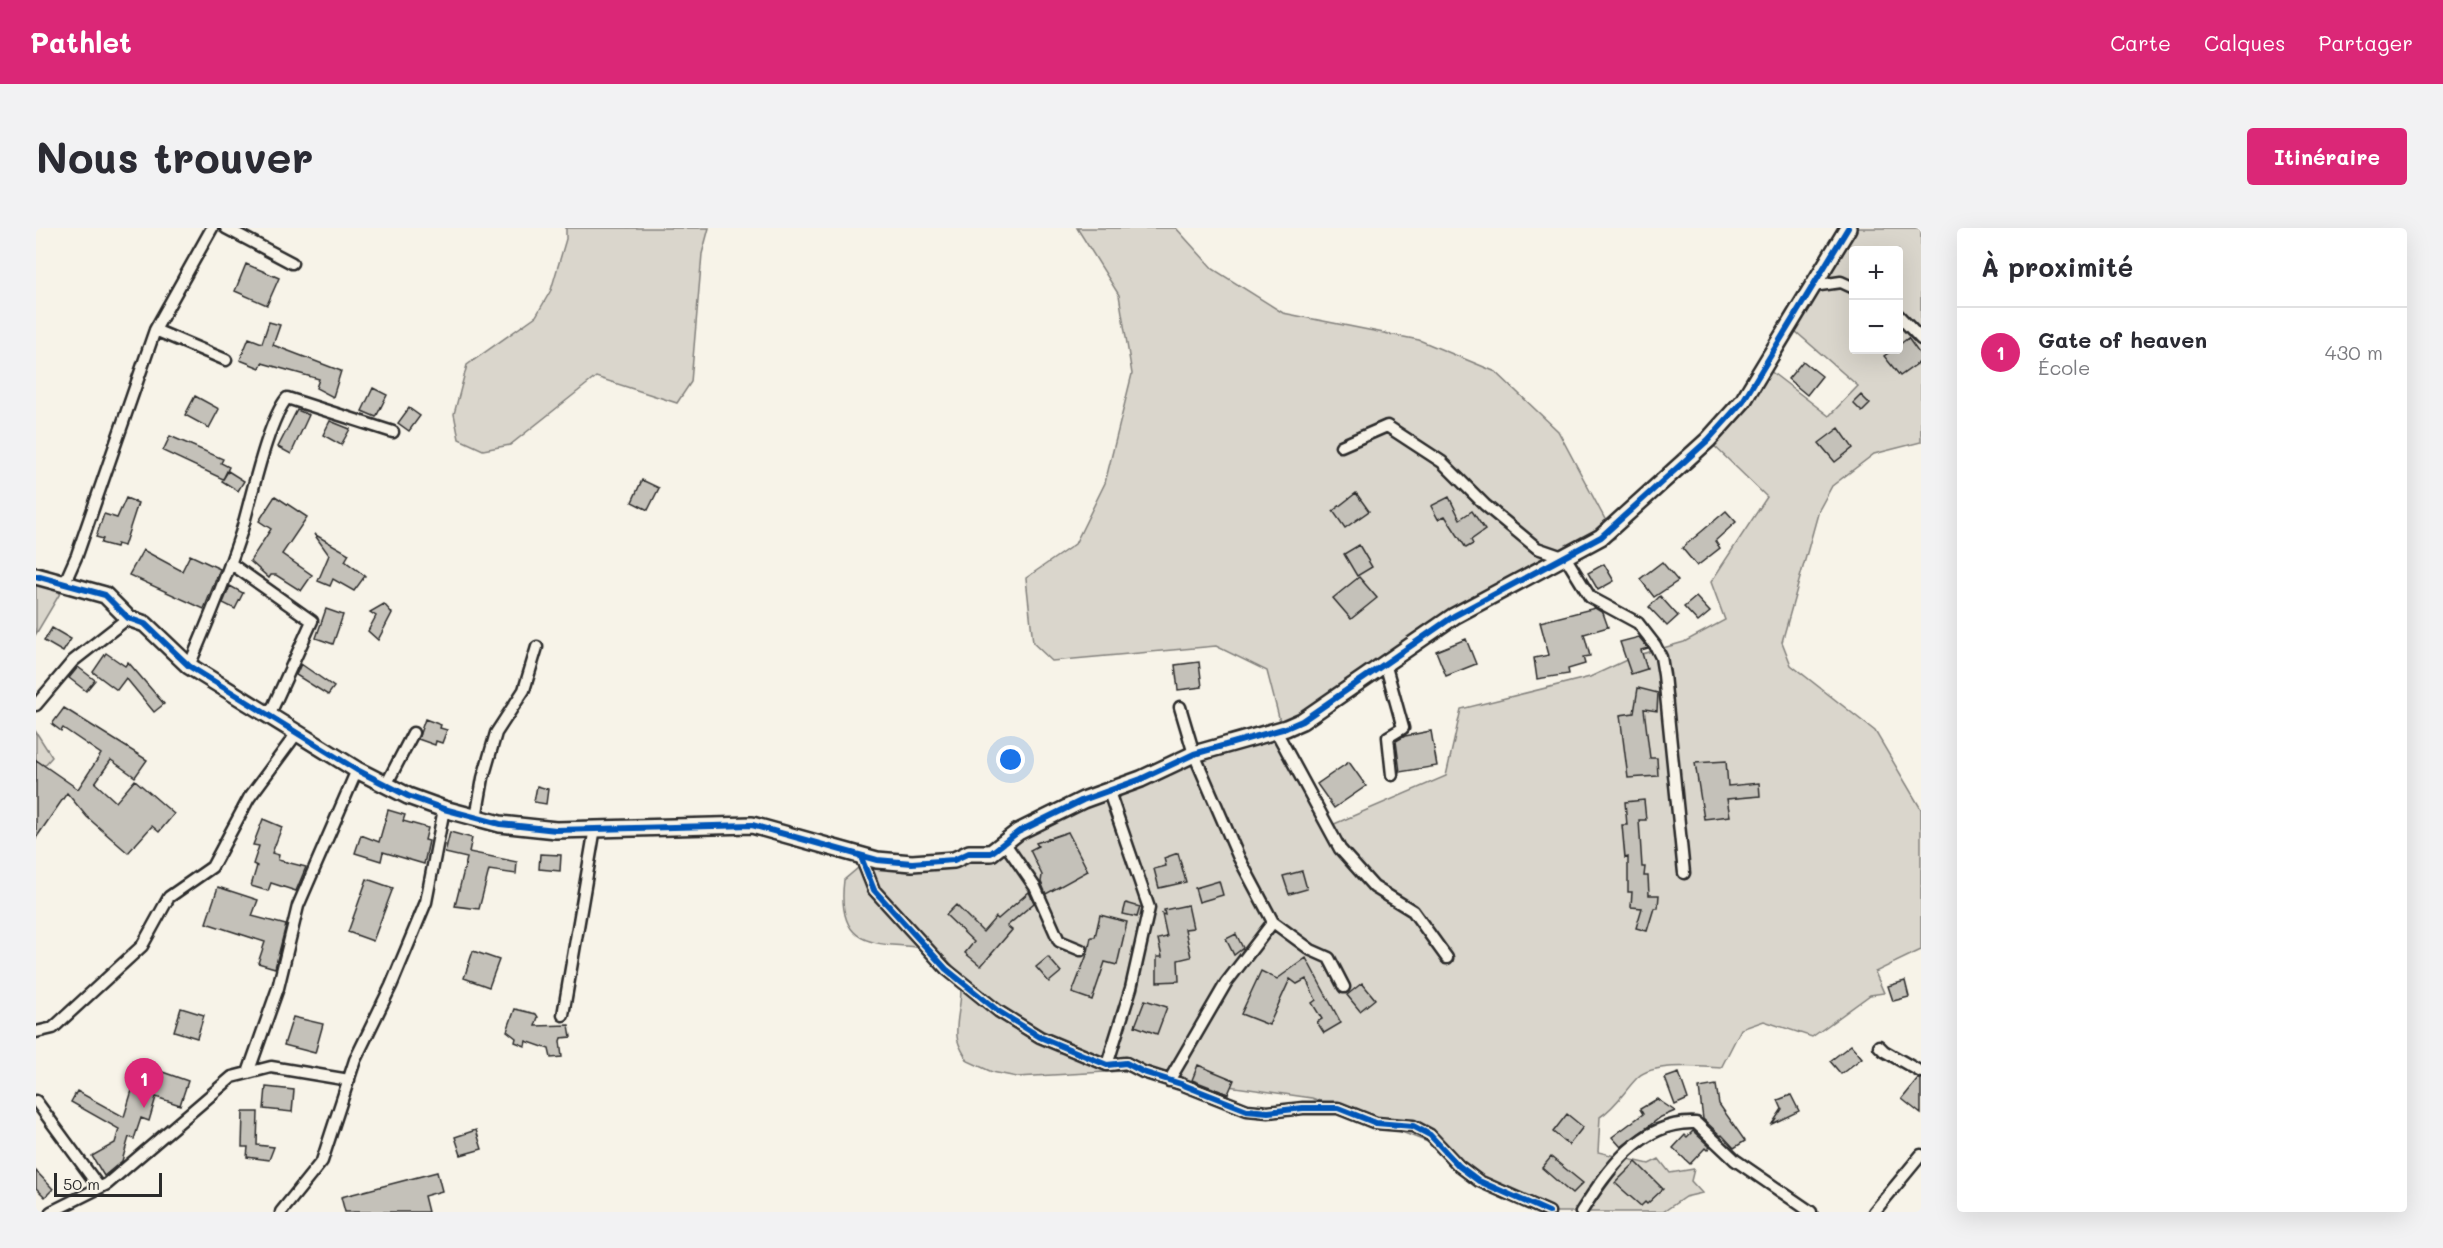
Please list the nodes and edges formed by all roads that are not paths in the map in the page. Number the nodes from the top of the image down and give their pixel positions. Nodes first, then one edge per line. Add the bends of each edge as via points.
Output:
1 (212, 228) edge
2 (226, 228) edge
3 (1848, 228) edge
4 (292, 263) dead end
5 (1813, 286) junction
6 (1849, 286) edge
7 (1903, 319) edge
8 (155, 330) junction
9 (1921, 339) edge
10 (226, 360) dead end
11 (393, 432) dead end
12 (1341, 446) dead end
13 (1566, 558) junction
14 (230, 563) junction
15 (36, 576) edge
16 (65, 582) junction
17 (128, 618) junction
18 (537, 648) dead end
19 (1385, 663) junction
20 (189, 666) junction
21 (36, 705) edge
22 (1180, 708) dead end
23 (269, 716) junction
24 (1276, 731) junction
25 (297, 733) junction
26 (413, 733) dead end
27 (1194, 754) junction
28 (357, 770) junction
29 (1392, 776) dead end
30 (386, 785) junction
31 (1108, 789) junction
32 (444, 809) junction
33 (476, 818) junction
34 (595, 828) junction
35 (1005, 842) junction
36 (861, 857) junction
37 (1684, 873) dead end
38 (1274, 922) junction
39 (1081, 950) dead end
40 (1447, 958) dead end
41 (1344, 987) dead end
42 (563, 1015) dead end
43 (36, 1032) edge
44 (1879, 1046) dead end
45 (1107, 1065) junction
46 (1921, 1072) edge
47 (249, 1073) junction
48 (349, 1080) junction
49 (1169, 1081) junction
50 (36, 1101) edge
51 (1921, 1155) edge
52 (99, 1187) junction
53 (51, 1212) edge
54 (281, 1212) edge
55 (1549, 1212) edge
56 (1581, 1212) edge
57 (1811, 1212) edge
58 (1874, 1212) edge

1 - 8 street
2 - 4 street
3 - 5 street
5 - 6 street via 1841,282
5 - 13 street via 1748,393 1719,428 1600,537
7 - 9 street
8 - 10 street
8 - 16 street
11 - 14 street via 287,398 267,444
12 - 13 street via 1387,426 1442,462 1485,505 1537,548
13 - 19 street via 1454,616
13 - 37 street via 1590,597 1638,623 1661,657
14 - 20 street
14 - 23 street via 312,621
15 - 16 street
16 - 17 street via 105,595
17 - 20 street via 145,624
17 - 21 street via 73,661
18 - 33 street via 524,690 496,733
19 - 24 street via 1302,721
19 - 29 street via 1403,728 1388,737
20 - 23 street
22 - 27 street
23 - 25 street
24 - 27 street
24 - 40 street via 1340,849 1374,887 1413,910
25 - 28 street
25 - 43 street via 249,798 212,867 168,897 142,946 52,1028
26 - 30 street
27 - 31 street via 1141,779
27 - 38 street via 1239,858
28 - 30 street
28 - 47 street via 298,906 278,988
30 - 32 street
31 - 35 street
31 - 45 street via 1149,908 1131,988
32 - 33 street
32 - 48 street via 426,902
33 - 34 street via 556,830
34 - 36 street via 752,825
34 - 42 street
35 - 36 street via 991,853 969,853 954,860 912,863
35 - 39 street via 1035,887 1059,940
36 - 45 street via 874,890 946,969 998,1011 1040,1038
38 - 41 street via 1311,950 1329,958
38 - 49 street via 1226,983
44 - 46 street
45 - 49 street via 1126,1063
47 - 48 street via 271,1067
47 - 52 street via 232,1077
48 - 54 street via 322,1161
49 - 55 street via 1247,1110 1338,1108 1376,1123 1413,1126 1430,1135 1479,1181
50 - 52 street
51 - 58 street
52 - 53 street
56 - 57 street via 1604,1175 1635,1143 1683,1123 1696,1124 1735,1160

